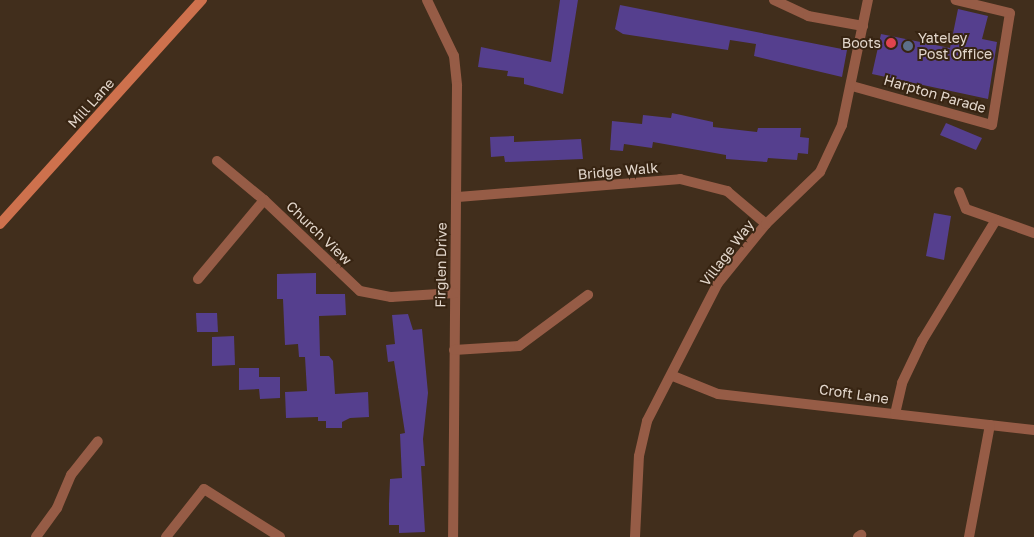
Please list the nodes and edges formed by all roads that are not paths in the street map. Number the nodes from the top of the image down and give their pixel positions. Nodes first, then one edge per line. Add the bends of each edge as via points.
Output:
1 (202, 0) edge
2 (427, 0) edge
3 (774, 0) edge
4 (868, 0) edge
5 (960, 1) edge
6 (863, 26) junction
7 (852, 86) junction
8 (217, 161) dead end
9 (959, 192) dead end
10 (458, 197) junction
11 (264, 200) junction
12 (996, 220) junction
13 (0, 224) edge
14 (766, 224) junction
15 (1034, 234) edge
16 (198, 279) dead end
17 (455, 293) junction
18 (588, 295) dead end
19 (454, 350) junction
20 (673, 376) junction
21 (895, 414) junction
22 (990, 425) junction
23 (1034, 430) edge
24 (98, 441) dead end
25 (36, 537) edge
26 (166, 537) edge
27 (280, 537) edge
28 (453, 537) edge
29 (635, 537) edge
30 (969, 537) edge

1 - 13 street, Mill Lane
2 - 10 street, Firglen Drive via 454,56
3 - 6 street via 808,16
4 - 6 street, Village Way
5 - 7 street, Harpton Parade via 1010,13 992,125
6 - 7 street, Village Way
7 - 14 street, Village Way via 842,125 820,172
8 - 11 street, Church View
9 - 12 street via 966,209
10 - 14 street, Bridge Walk via 680,178 727,191
10 - 17 street, Firglen Drive
11 - 16 street
11 - 17 street, Church View via 360,292 391,297
12 - 15 street
12 - 21 street via 922,341 902,383
14 - 20 street, Village Way via 718,283
17 - 19 street, Firglen Drive
18 - 19 street via 519,346
19 - 28 street, Firglen Drive
20 - 21 street, Croft Lane via 718,394
20 - 29 street, Village Way via 647,421 639,456
21 - 22 street, Croft Lane
22 - 23 street, Croft Lane
22 - 30 street
24 - 25 street via 71,475 57,508
26 - 27 street via 204,489

